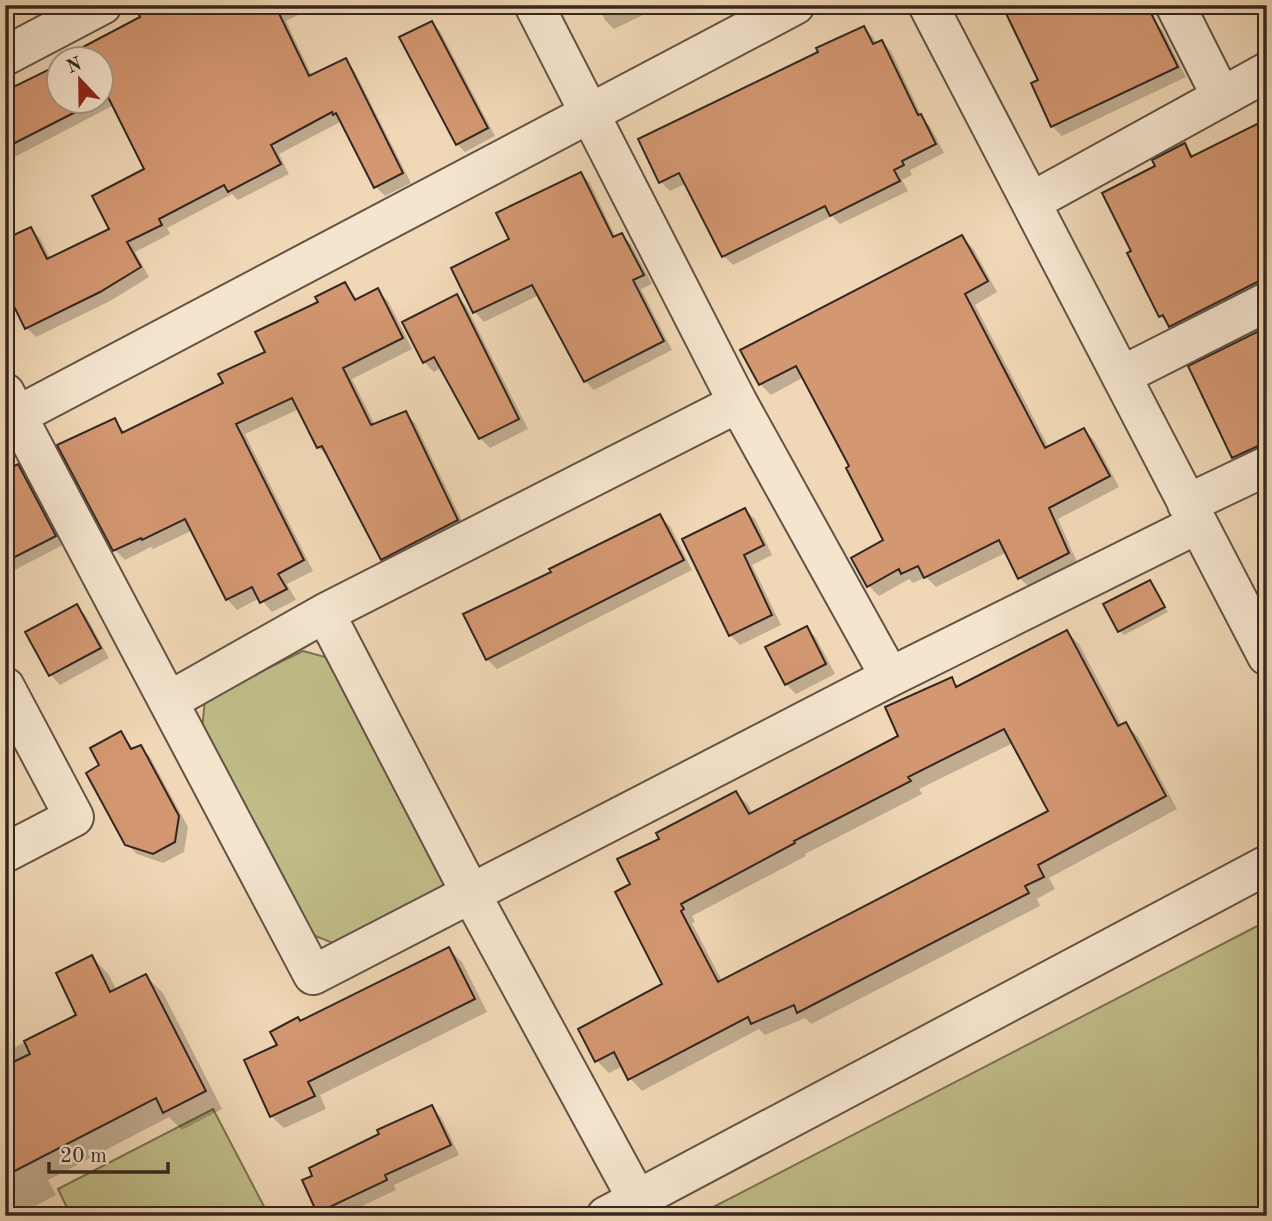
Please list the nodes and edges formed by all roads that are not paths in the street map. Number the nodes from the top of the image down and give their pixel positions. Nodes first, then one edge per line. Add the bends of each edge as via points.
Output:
1 (102, 5) edge
2 (534, 5) edge
3 (795, 5) edge
4 (928, 5) edge
5 (1175, 5) edge
6 (5, 56) edge
7 (1267, 72) edge
8 (1221, 96) junction
9 (591, 113) junction
10 (1031, 202) junction
11 (1267, 302) edge
12 (1121, 376) junction
13 (738, 403) junction
14 (9, 410) edge
15 (1267, 466) edge
16 (1192, 514) junction
17 (325, 613) junction
18 (1267, 656) edge
19 (890, 677) junction
20 (5, 687) edge
21 (169, 701) junction
22 (5, 853) edge
23 (1267, 865) edge
24 (471, 894) junction
25 (621, 1208) edge

1 - 6 street
2 - 9 street
3 - 9 street
4 - 10 street
5 - 8 street
7 - 8 street
8 - 10 street
9 - 13 street
9 - 14 street
10 - 12 street
11 - 12 street
12 - 16 street
13 - 17 street
13 - 19 street
14 - 21 street
15 - 16 street
16 - 18 street
16 - 19 street
17 - 21 street
17 - 24 street
19 - 24 street
20 - 22 street via 74,817
21 - 24 street via 313,975
23 - 25 street
24 - 25 street

